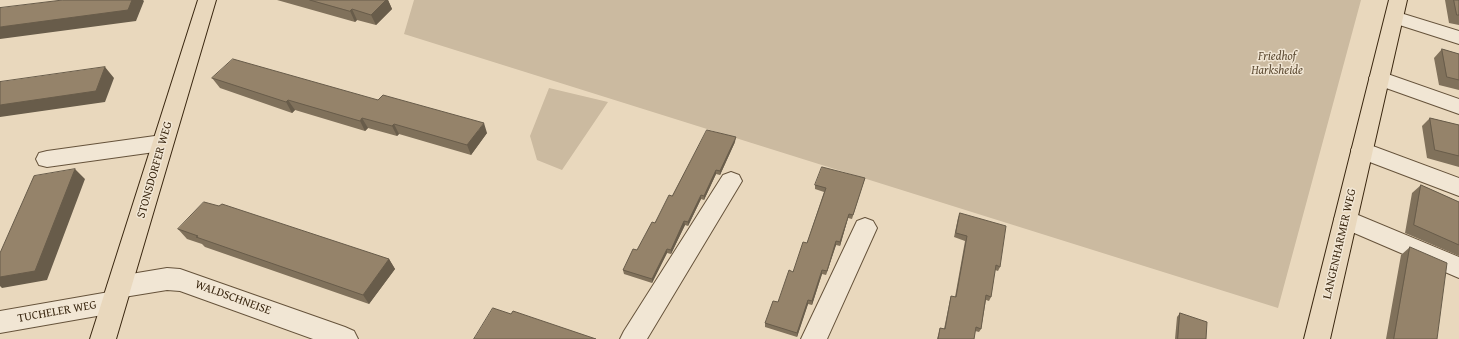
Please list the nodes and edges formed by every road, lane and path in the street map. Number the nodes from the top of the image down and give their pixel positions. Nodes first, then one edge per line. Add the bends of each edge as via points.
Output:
1 (206, 0) edge
2 (1396, 8) edge
3 (1459, 38) edge
4 (1379, 78) junction
5 (1459, 107) edge
6 (162, 143) junction
7 (1362, 150) junction
8 (47, 159) dead end
9 (731, 181) dead end
10 (1459, 187) edge
11 (1346, 219) junction
12 (865, 228) dead end
13 (1459, 268) edge
14 (116, 295) junction
15 (0, 322) edge
16 (103, 339) edge
17 (345, 339) edge
18 (633, 339) edge
19 (814, 339) edge
20 (1317, 339) edge

1 - 6 main road, STONSDORFER WEG
2 - 3 street, LANGENHARMER WEG
2 - 4 main road, LANGENHARMER WEG
4 - 5 street
4 - 7 main road, LANGENHARMER WEG
6 - 8 street
6 - 14 main road, STONSDORFER WEG
7 - 10 street
7 - 11 main road, LANGENHARMER WEG
9 - 18 street
11 - 13 street
11 - 20 main road, LANGENHARMER WEG
12 - 19 street
14 - 15 street, TUCHELER WEG
14 - 16 main road, STONSDORFER WEG
14 - 17 street, WALDSCHNEISE via 167,280 180,280

